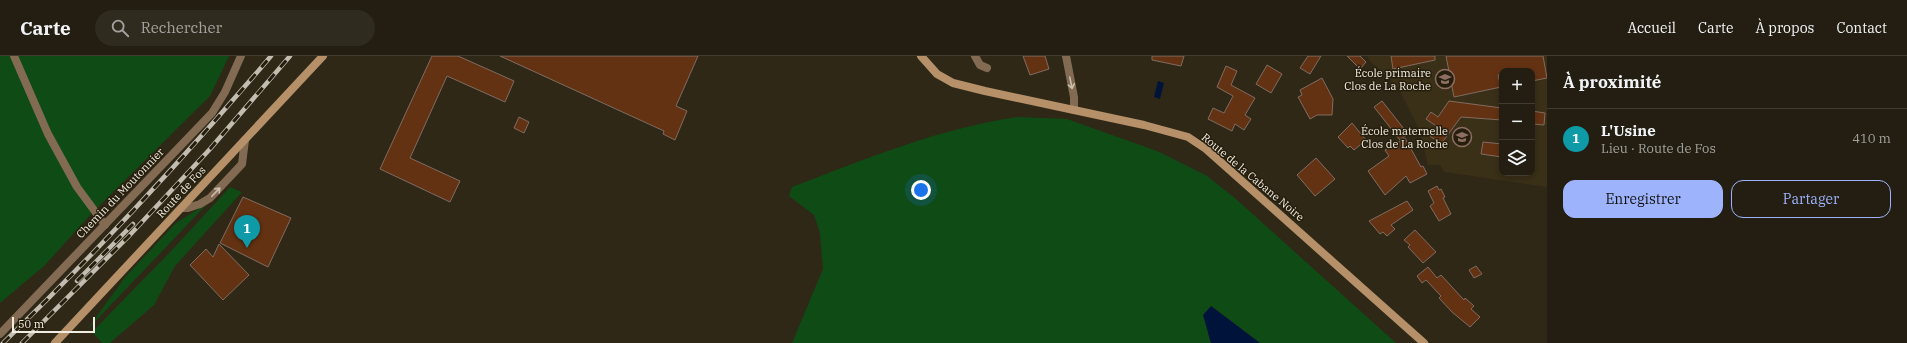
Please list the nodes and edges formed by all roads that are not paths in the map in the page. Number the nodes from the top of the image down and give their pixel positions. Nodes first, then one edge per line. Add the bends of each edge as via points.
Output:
1 (14, 56) edge
2 (241, 56) edge
3 (323, 56) edge
4 (921, 56) edge
5 (975, 56) edge
6 (1066, 56) edge
7 (987, 68) dead end
8 (1074, 110) junction
9 (245, 140) junction
10 (182, 208) junction
11 (105, 225) junction
12 (0, 334) edge
13 (55, 343) edge
14 (1424, 343) edge

1 - 11 street via 48,134 77,187
2 - 11 street, Chemin du Moutonnier via 225,92 212,113
3 - 9 street, Route de Fos
4 - 8 street, Route de la Cabane Noire via 937,74 953,82
5 - 7 street via 980,65
6 -> 8 street
8 - 14 street, Route de la Cabane Noire via 1188,137 1206,149
9 - 10 street, Route de Fos
10 -> 9 street via 200,204 210,198 242,164
10 - 13 street, Route de Fos
11 - 12 street, Chemin du Moutonnier

